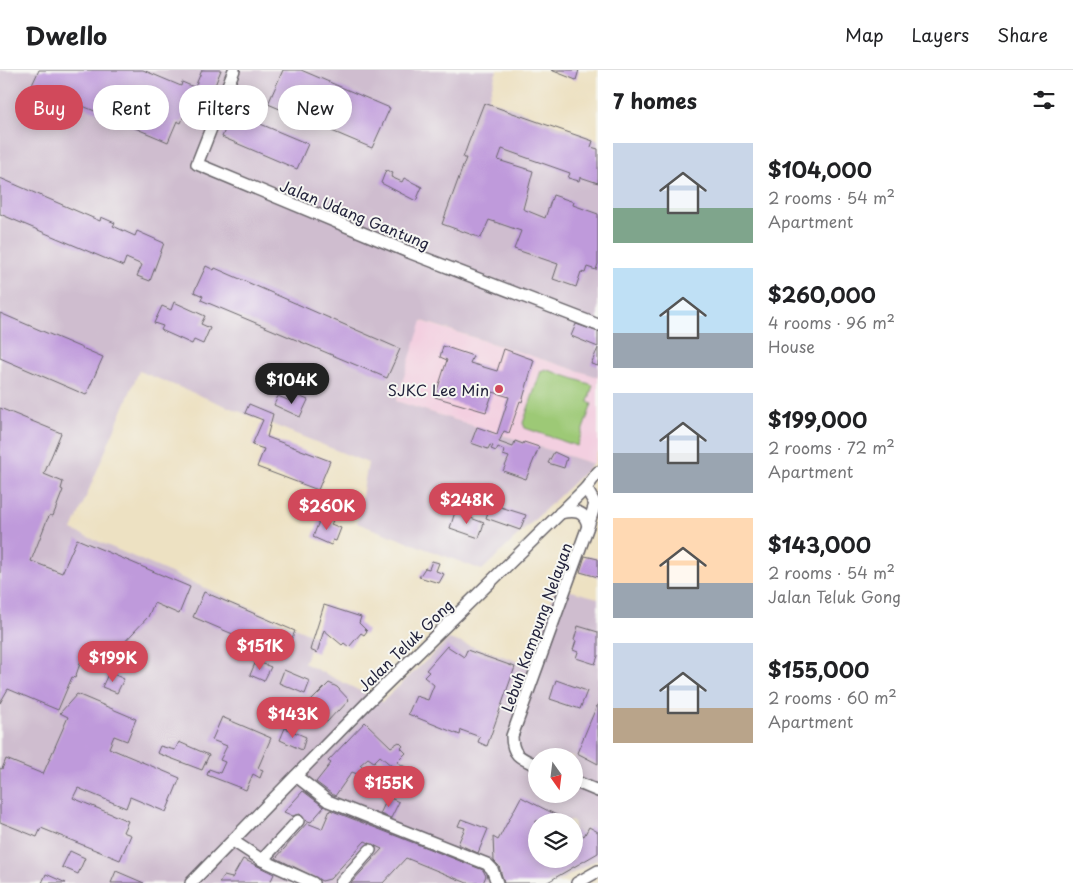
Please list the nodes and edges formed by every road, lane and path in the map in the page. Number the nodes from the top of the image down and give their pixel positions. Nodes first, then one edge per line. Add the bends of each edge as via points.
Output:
1 (234, 70) edge
2 (598, 325) edge
3 (598, 472) edge
4 (586, 488) junction
5 (596, 498) edge
6 (560, 513) junction
7 (588, 526) junction
8 (528, 761) edge
9 (296, 776) junction
10 (583, 785) edge
11 (598, 791) edge
12 (298, 821) dead end
13 (232, 841) junction
14 (370, 850) dead end
15 (262, 860) junction
16 (598, 871) edge
17 (191, 883) edge
18 (313, 883) edge
19 (341, 883) edge
20 (497, 883) edge
21 (577, 883) edge

1 - 2 street, Jalan Udang Gantung via 197,164 406,251
3 - 4 street, Jalan Teluk Gong
4 - 5 street, Lebuh Kampung Nelayan
4 - 6 street, Jalan Teluk Gong
5 - 7 street, Lebuh Kampung Nelayan
6 - 7 street via 580,512
6 - 9 street, Jalan Teluk Gong
7 - 8 street, Lebuh Kampung Nelayan via 512,736 512,746 518,757
9 - 13 street, Jalan Teluk Gong
9 - 20 street via 328,801 487,864 492,868
10 - 11 street
12 - 15 street
13 - 15 street
13 - 17 street, Jalan Teluk Gong
14 - 19 street
15 - 18 street
16 - 21 street

